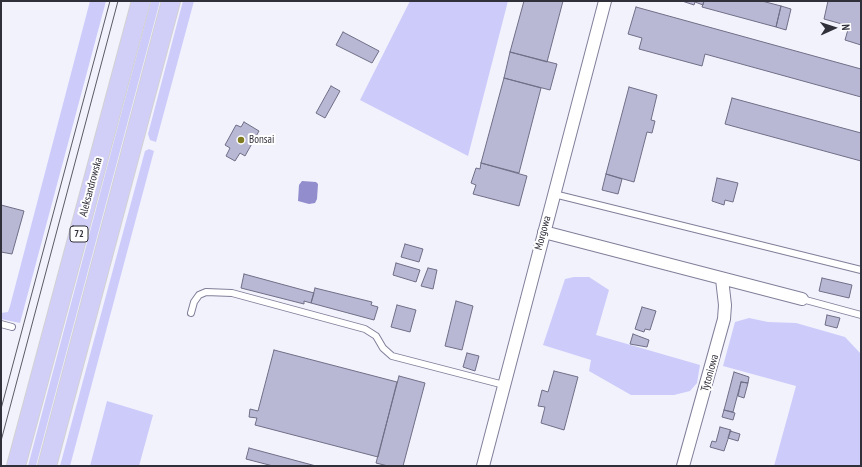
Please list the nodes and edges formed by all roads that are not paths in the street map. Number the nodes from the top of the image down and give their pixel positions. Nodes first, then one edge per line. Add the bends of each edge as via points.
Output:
1 (141, 1) edge
2 (171, 1) edge
3 (604, 1) edge
4 (554, 194) junction
5 (544, 232) junction
6 (861, 270) edge
7 (722, 279) junction
8 (802, 299) joint
9 (191, 313) dead end
10 (861, 315) edge
11 (1, 324) edge
12 (12, 327) dead end
13 (504, 385) junction
14 (16, 466) edge
15 (47, 466) edge
16 (483, 466) edge
17 (683, 466) edge

1 - 14 main road, Aleksandrowska / 72
2 - 15 main road
3 - 4 street, Morgowa
4 - 5 street, Morgowa
4 - 6 lane
5 - 7 street
5 - 13 street, Morgowa
7 - 8 street
7 - 17 street, Tytoniowa via 724,319
8 - 10 lane
9 - 13 lane via 199,295 216,291 232,293 365,329 376,336 383,348 392,356
11 - 12 lane
13 - 16 street, Morgowa

